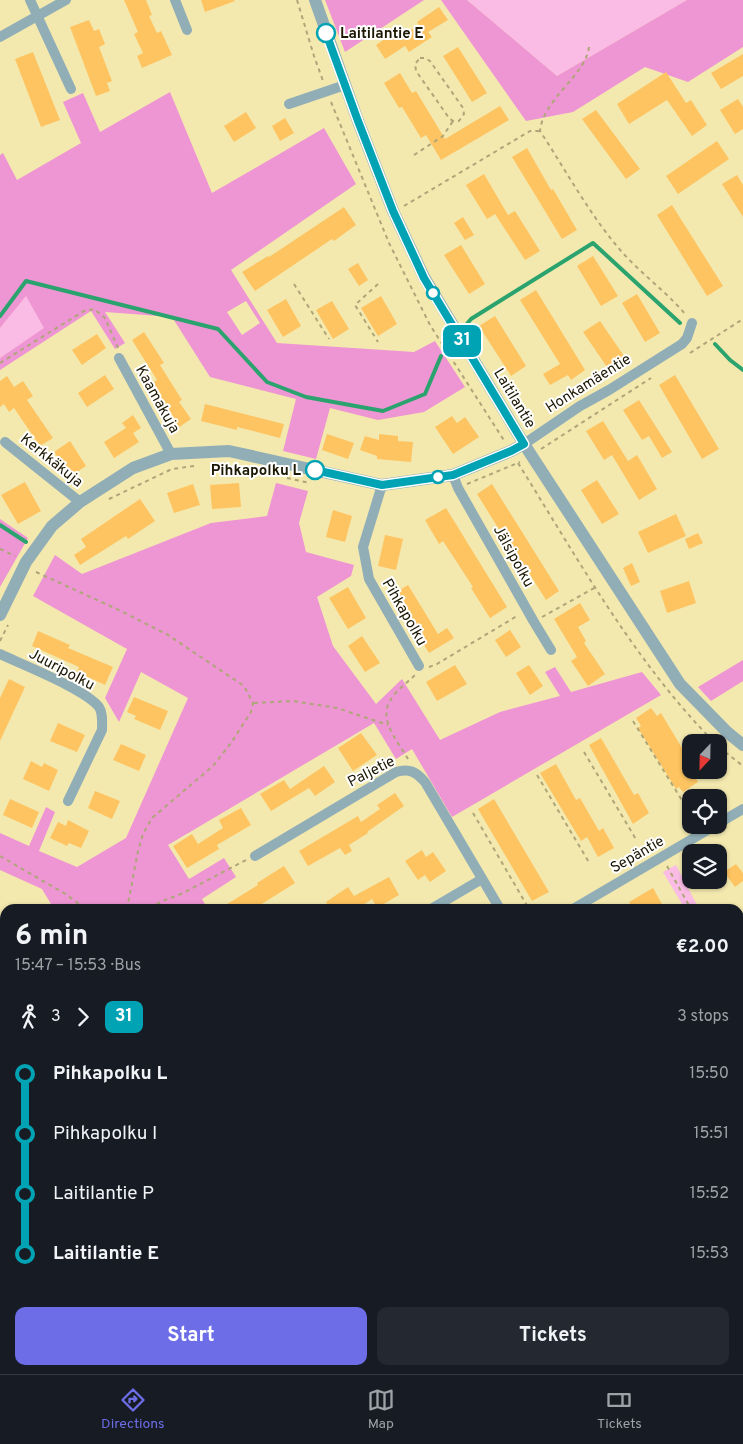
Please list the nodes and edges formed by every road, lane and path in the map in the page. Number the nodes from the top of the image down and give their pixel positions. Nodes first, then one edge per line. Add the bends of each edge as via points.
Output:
1 (30, 0) edge
2 (66, 0) edge
3 (175, 0) edge
4 (315, 0) edge
5 (37, 16) junction
6 (187, 30) dead end
7 (0, 37) edge
8 (589, 47) dead end
9 (345, 85) junction
10 (71, 89) dead end
11 (289, 104) dead end
12 (453, 121) junction
13 (540, 131) junction
14 (414, 155) dead end
15 (393, 211) junction
16 (294, 284) dead end
17 (378, 284) dead end
18 (743, 319) edge
19 (692, 323) joint
20 (329, 339) dead end
21 (378, 342) dead end
22 (688, 354) dead end
23 (119, 358) joint
24 (0, 363) edge
25 (651, 378) dead end
26 (5, 442) dead end
27 (524, 444) junction
28 (171, 454) junction
29 (531, 455) junction
30 (196, 466) dead end
31 (453, 475) junction
32 (283, 477) dead end
33 (312, 483) dead end
34 (382, 485) junction
35 (458, 488) junction
36 (106, 501) dead end
37 (80, 502) junction
38 (0, 549) edge
39 (26, 562) junction
40 (596, 587) dead end
41 (527, 610) junction
42 (5, 618) edge
43 (534, 622) junction
44 (0, 639) edge
45 (551, 650) dead end
46 (0, 654) edge
47 (419, 666) junction
48 (253, 703) junction
49 (633, 720) dead end
50 (388, 725) junction
51 (743, 745) edge
52 (584, 752) dead end
53 (728, 754) edge
54 (743, 766) edge
55 (416, 772) junction
56 (537, 775) dead end
57 (682, 800) edge
58 (68, 801) dead end
59 (743, 809) edge
60 (473, 813) dead end
61 (727, 818) edge
62 (700, 834) edge
63 (637, 841) dead end
64 (0, 856) edge
65 (255, 856) joint
66 (662, 857) junction
67 (590, 864) dead end
68 (482, 879) junction
69 (79, 904) edge
70 (128, 904) edge
71 (157, 904) edge
72 (440, 904) edge
73 (497, 904) edge
74 (526, 904) edge
75 (582, 904) edge
76 (688, 904) edge

1 - 5 street
2 - 5 street
3 - 6 street
4 - 9 street, Laitilantie
5 - 7 street
5 - 10 street
8 - 13 path via 581,66 551,105
9 - 11 street
9 - 15 street, Laitilantie
12 - 12 path via 415,69 420,58 428,59 463,108 462,119
12 - 14 path via 443,136
13 - 15 path via 530,131
13 - 19 path via 617,247 676,303
15 - 27 street, Laitilantie via 424,278
16 - 20 path
17 - 21 path via 355,305
18 - 22 path
19 - 27 street, Honkamäentie via 682,344
23 - 24 path via 118,347 104,318 94,309
23 - 28 street, Kaamakuja
25 - 29 path
26 - 37 street, Kerkkäkuja
27 - 29 street, Laitilantie
27 - 31 street, Honkamäentie
28 - 34 street, Honkamäentie via 229,451
28 - 37 street, Honkamäentie via 132,468
29 - 35 path
29 - 51 street, Laitilantie via 680,684
30 - 36 path via 172,470
31 - 34 street, Honkamäentie
31 - 35 street, Jälsipolku
32 - 33 path
34 - 47 street, Pihkapolku via 363,547 369,579
35 - 41 street, Jälsipolku
37 - 39 street, Honkamäentie via 52,526
38 - 39 path
39 - 42 street, Honkamäentie
39 - 48 path via 35,572 168,635 244,686
40 - 43 path
41 - 43 street, Jälsipolku
41 - 47 path via 437,664 427,668
42 - 44 path
43 - 45 street, Jälsipolku
46 - 58 street, Juuripolku via 82,693 99,708 102,730
47 - 50 path via 415,675 390,701 386,715
48 - 50 path via 293,701 337,708
48 - 70 path via 231,743 213,766 152,818 138,851
49 - 57 path
50 - 55 path
52 - 63 path
53 - 54 path
55 - 65 street, Paljetie via 405,769 396,772
55 - 68 street, Paljetie
56 - 67 path
59 - 61 street, Sepäntie
60 - 74 path
62 - 66 street, Sepäntie
64 - 69 path
65 - 71 path
66 - 75 street, Sepäntie
66 - 76 path
68 - 72 street
68 - 73 street, Paljetie

